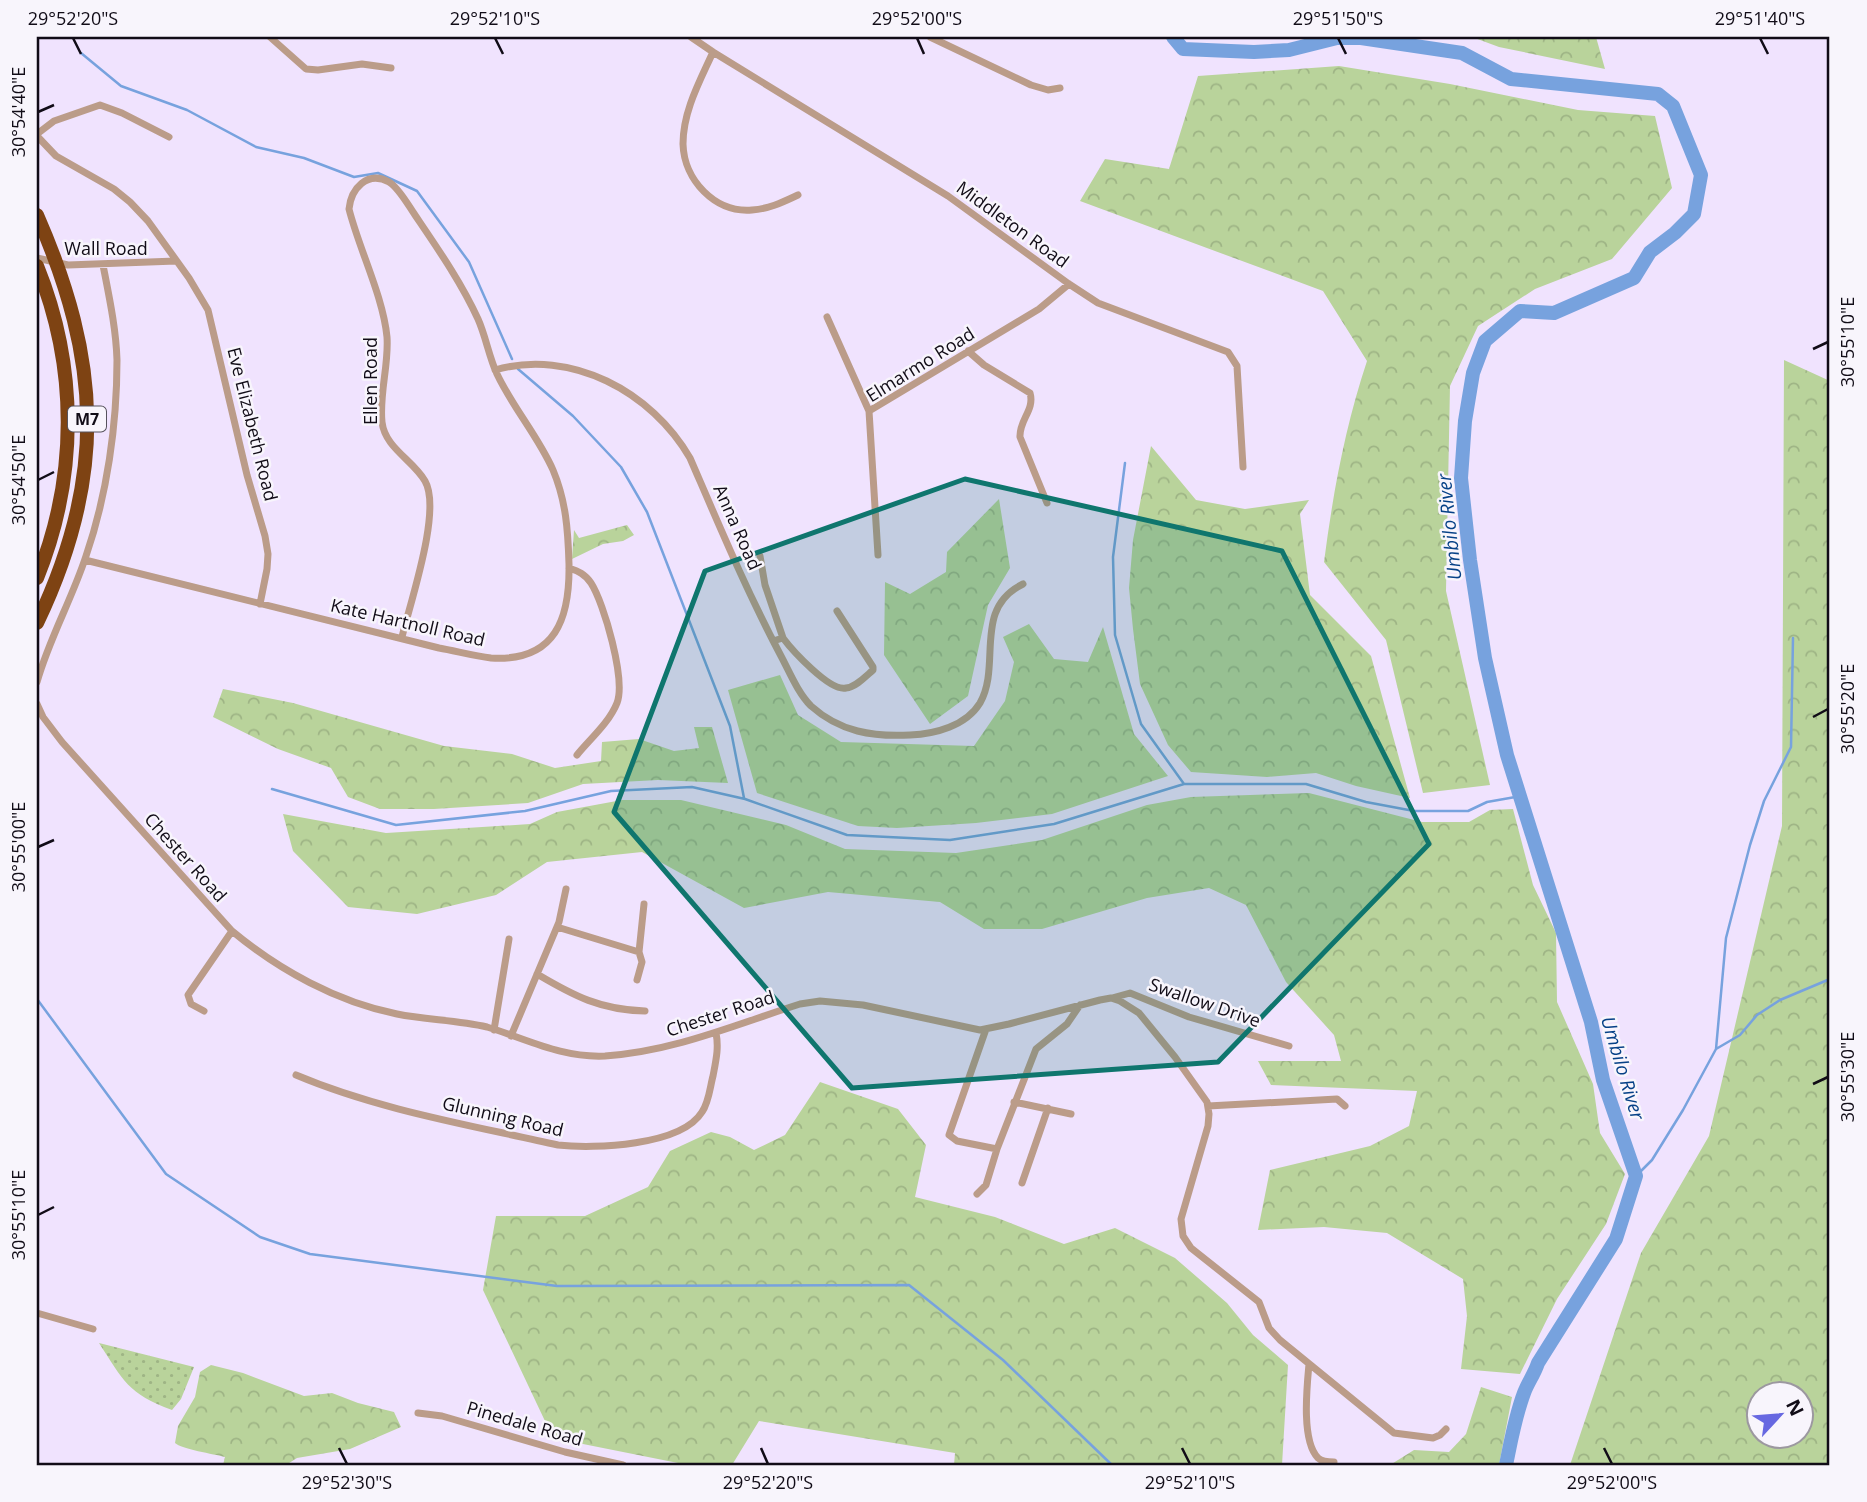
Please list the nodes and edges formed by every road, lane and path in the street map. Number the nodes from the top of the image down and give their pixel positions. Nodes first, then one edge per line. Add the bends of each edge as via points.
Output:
1 (270, 37) edge
2 (691, 37) edge
3 (930, 37) edge
4 (713, 52) junction
5 (391, 68) dead end
6 (1060, 88) dead end
7 (37, 135) edge
8 (169, 137) dead end
9 (350, 195) joint
10 (798, 195) dead end
11 (37, 215) edge
12 (37, 258) edge
13 (176, 261) junction
14 (103, 265) junction
15 (37, 266) edge
16 (1069, 284) junction
17 (827, 317) dead end
18 (968, 351) junction
19 (495, 370) junction
20 (869, 411) junction
21 (1243, 467) dead end
22 (1047, 503) dead end
23 (878, 555) dead end
24 (760, 556) dead end
25 (85, 560) junction
26 (569, 568) junction
27 (37, 578) edge
28 (1023, 584) dead end
29 (260, 604) junction
30 (837, 611) dead end
31 (37, 623) edge
32 (402, 637) junction
33 (783, 638) junction
34 (773, 641) junction
35 (37, 682) edge
36 (37, 704) edge
37 (577, 755) dead end
38 (566, 889) dead end
39 (645, 904) dead end
40 (557, 927) junction
41 (232, 931) junction
42 (509, 939) dead end
43 (639, 952) junction
44 (537, 974) junction
45 (637, 980) dead end
46 (1111, 998) junction
47 (1080, 1005) junction
48 (645, 1011) dead end
49 (204, 1012) dead end
50 (986, 1029) junction
51 (494, 1030) junction
52 (716, 1032) junction
53 (511, 1036) junction
54 (1289, 1046) dead end
55 (296, 1075) dead end
56 (1014, 1102) junction
57 (1208, 1106) junction
58 (1345, 1106) dead end
59 (1048, 1108) junction
60 (1071, 1114) dead end
61 (997, 1149) junction
62 (1022, 1183) dead end
63 (977, 1194) dead end
64 (37, 1313) edge
65 (93, 1329) dead end
66 (1309, 1364) junction
67 (418, 1413) dead end
68 (1446, 1429) dead end
69 (1334, 1462) dead end
70 (623, 1465) edge

1 - 5 street via 306,69 362,64
2 - 4 street, Middleton Road
3 - 6 street via 1031,85
4 - 10 street via 689,108 683,143 695,183 707,196 730,208 750,211
4 - 16 street, Middleton Road via 948,196
7 - 8 street via 54,121 100,104
7 - 13 street via 64,161 130,202
9 - 19 street, Kate Hartnoll Road via 367,181 391,183 456,276 480,322
9 - 32 street, Ellen Road via 351,219 385,324 382,424 389,441 425,481 431,499
11 - 31 highway, M7 via 75,322 88,436 78,515
12 - 14 street, Wall Road via 68,265
13 - 14 street, Wall Road
13 - 29 street, Eve Elizabeth Road via 208,310 265,536 267,569
14 - 25 street via 115,335 115,387 105,483
15 - 27 highway, M7 via 61,344 69,439 57,517
16 - 18 street, Elmarmo Road via 1039,309
16 - 21 street, Middleton Road via 1102,305 1231,355 1238,373
17 - 20 street
18 - 20 street, Elmarmo Road
18 - 22 street via 1030,393 1032,405 1020,426 1020,437
19 - 26 street, Kate Hartnoll Road via 559,485
19 - 34 street, Anna Road via 540,363 587,372 624,391 659,418 690,458
20 - 23 street, Elmarmo Road
24 - 33 street
25 - 29 street, Kate Hartnoll Road
25 - 35 street
26 - 32 street, Kate Hartnoll Road via 567,604 559,629 523,654 490,657
26 - 37 street via 584,575 595,591 619,678 616,705
28 - 34 street, Anna Road via 1007,593 998,608 990,634 988,680 980,702 954,724 922,734 874,736 836,724 804,699
29 - 32 street, Kate Hartnoll Road
30 - 33 street via 873,667 850,687 829,683
33 - 34 street
36 - 41 street, Chester Road via 62,741
38 - 40 street
39 - 43 street
40 - 43 street
40 - 44 street
41 - 49 street via 188,995 191,1004
41 - 51 street, Chester Road via 292,973 350,1000 385,1012
42 - 51 street
43 - 45 street via 642,962
44 - 48 street via 603,1007
44 - 53 street
46 - 47 street, Chester Road
46 - 54 street, Swallow Drive via 1133,994 1189,1017
46 - 57 street via 1131,1006 1143,1018
47 - 50 street, Chester Road
47 - 56 street via 1064,1026 1036,1049
50 - 52 street, Chester Road via 820,1001
50 - 61 street via 949,1135 957,1141
51 - 53 street, Chester Road
52 - 53 street, Chester Road via 649,1051 590,1056 559,1052
52 - 55 street, Glunning Road via 718,1052 702,1113 672,1132 639,1143 558,1145 379,1104
56 - 59 street
56 - 61 street
57 - 58 street via 1337,1099
57 - 66 street via 1208,1126 1181,1229 1191,1248 1259,1302 1269,1328
59 - 60 street
59 - 62 street
61 - 63 street via 986,1185
64 - 65 street
66 - 68 street via 1394,1433 1433,1438
66 - 69 street via 1307,1429 1317,1458
67 - 70 street, Pinedale Road

